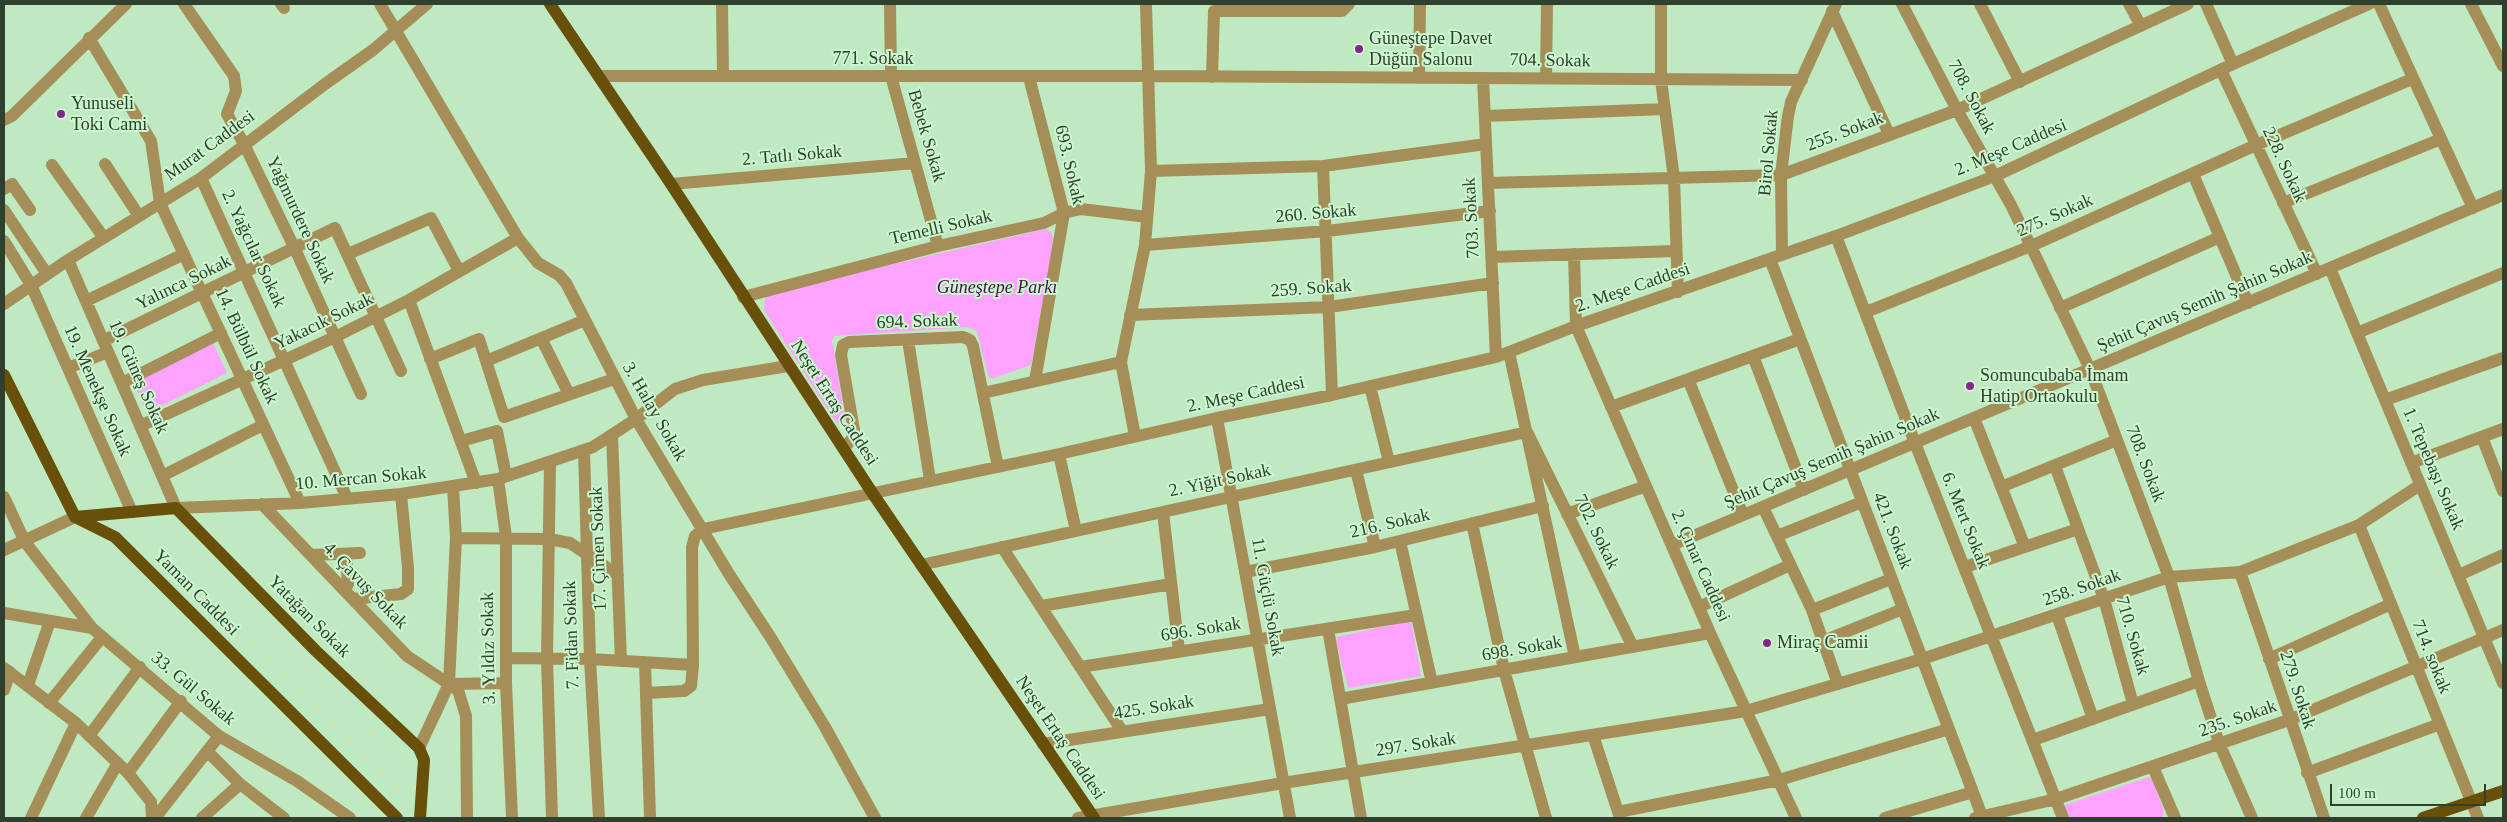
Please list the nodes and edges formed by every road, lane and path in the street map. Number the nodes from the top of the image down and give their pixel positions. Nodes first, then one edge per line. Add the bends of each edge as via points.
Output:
1 (126, 4) edge
2 (184, 4) edge
3 (380, 4) edge
4 (427, 4) edge
5 (550, 4) edge
6 (722, 4) edge
7 (890, 4) edge
8 (1146, 4) edge
9 (1349, 4) edge
10 (1420, 4) edge
11 (1548, 4) edge
12 (1662, 4) edge
13 (1902, 4) edge
14 (1980, 4) edge
15 (2129, 4) edge
16 (2188, 4) edge
17 (2206, 4) edge
18 (2369, 4) edge
19 (2379, 4) edge
20 (2471, 4) edge
21 (1834, 7) edge
22 (2141, 26) junction
23 (397, 31) junction
24 (89, 38) junction
25 (2500, 52) edge
26 (2233, 64) junction
27 (2503, 66) edge
28 (2221, 70) junction
29 (599, 76) junction
30 (723, 76) junction
31 (891, 76) junction
32 (1029, 76) junction
33 (1147, 76) junction
34 (1212, 77) junction
35 (1419, 78) junction
36 (1484, 78) junction
37 (1546, 78) junction
38 (2412, 79) junction
39 (1661, 80) junction
40 (1802, 80) junction
41 (2020, 82) junction
42 (1665, 109) junction
43 (1957, 110) junction
44 (1485, 116) junction
45 (4, 120) edge
46 (1889, 134) junction
47 (2441, 139) junction
48 (244, 144) junction
49 (1486, 144) junction
50 (2256, 145) junction
51 (915, 163) junction
52 (105, 164) dead end
53 (52, 165) dead end
54 (1323, 166) junction
55 (1151, 171) junction
56 (2194, 174) junction
57 (1781, 175) junction
58 (1995, 176) junction
59 (201, 178) junction
60 (1674, 178) junction
61 (1488, 183) junction
62 (671, 184) junction
63 (4, 188) edge
64 (2503, 195) edge
65 (160, 203) junction
66 (2283, 203) junction
67 (2473, 208) junction
68 (4, 210) edge
69 (30, 210) dead end
70 (1490, 211) junction
71 (1064, 213) junction
72 (139, 216) junction
73 (1147, 217) junction
74 (1327, 232) junction
75 (1836, 236) junction
76 (2220, 236) junction
77 (104, 238) junction
78 (518, 238) junction
79 (4, 241) edge
80 (1145, 245) junction
81 (938, 246) junction
82 (2031, 246) junction
83 (295, 248) junction
84 (1676, 251) junction
85 (184, 254) junction
86 (348, 254) junction
87 (1574, 254) junction
88 (1492, 257) junction
89 (1776, 257) junction
90 (68, 260) junction
91 (2330, 268) junction
92 (460, 271) junction
93 (244, 273) junction
94 (2503, 273) edge
95 (47, 274) junction
96 (2317, 274) junction
97 (1493, 283) junction
98 (30, 285) junction
99 (1678, 292) junction
100 (202, 294) junction
101 (743, 297) junction
102 (409, 300) junction
103 (86, 301) junction
104 (2248, 303) junction
105 (4, 304) edge
106 (1329, 308) junction
107 (2060, 308) junction
108 (1866, 312) junction
109 (1130, 314) junction
110 (377, 316) junction
111 (585, 320) junction
112 (1576, 326) junction
113 (221, 333) junction
114 (2357, 333) junction
115 (335, 337) junction
116 (541, 338) junction
117 (1800, 339) junction
118 (908, 340) junction
119 (106, 347) junction
120 (1509, 352) junction
121 (1753, 356) junction
122 (1496, 357) junction
123 (2503, 358) edge
124 (430, 359) junction
125 (284, 360) junction
126 (486, 361) junction
127 (1121, 362) junction
128 (788, 366) junction
129 (68, 368) junction
130 (2090, 369) junction
131 (401, 371) dead end
132 (4, 375) edge
133 (242, 379) junction
134 (614, 379) junction
135 (1688, 379) junction
136 (1035, 381) junction
137 (122, 383) junction
138 (1370, 386) junction
139 (983, 393) junction
140 (361, 394) dead end
141 (569, 394) junction
142 (1332, 395) junction
143 (2385, 400) junction
144 (1611, 407) junction
145 (1216, 418) junction
146 (1974, 418) junction
147 (636, 419) junction
148 (264, 425) junction
149 (140, 426) junction
150 (2503, 429) edge
151 (1527, 432) junction
152 (612, 435) junction
153 (1135, 436) junction
154 (2482, 437) junction
155 (2117, 440) junction
156 (461, 441) junction
157 (1914, 443) junction
158 (844, 448) junction
159 (584, 450) junction
160 (1059, 454) junction
161 (1389, 462) junction
162 (550, 463) junction
163 (2412, 463) junction
164 (2054, 466) junction
165 (998, 467) junction
166 (1356, 470) junction
167 (1850, 470) junction
168 (162, 476) junction
169 (502, 477) junction
170 (930, 480) junction
171 (476, 483) junction
172 (2420, 485) junction
173 (1646, 486) junction
174 (2001, 486) junction
175 (454, 487) junction
176 (1804, 490) junction
177 (2503, 491) edge
178 (401, 494) junction
179 (873, 494) junction
180 (4, 497) edge
181 (1231, 497) junction
182 (347, 498) junction
183 (1862, 502) junction
184 (300, 503) junction
185 (262, 504) junction
186 (1543, 506) junction
187 (1763, 507) junction
188 (176, 508) junction
189 (132, 512) junction
190 (1163, 512) junction
191 (1567, 514) junction
192 (1743, 515) junction
193 (75, 518) junction
194 (1472, 523) junction
195 (2359, 525) junction
196 (703, 529) junction
197 (2078, 529) junction
198 (1076, 531) junction
199 (1777, 536) junction
200 (506, 537) junction
201 (456, 538) junction
202 (549, 539) junction
203 (1400, 541) junction
204 (25, 542) junction
205 (1672, 545) junction
206 (1002, 547) junction
207 (1375, 547) junction
208 (2025, 547) junction
209 (4, 550) edge
210 (360, 553) dead end
211 (346, 554) junction
212 (587, 554) junction
213 (311, 555) junction
214 (2503, 555) edge
215 (921, 565) junction
216 (1790, 565) junction
217 (1965, 568) junction
218 (1245, 572) junction
219 (2240, 572) junction
220 (618, 575) junction
221 (2458, 575) junction
222 (2169, 577) junction
223 (1892, 579) junction
224 (1171, 584) junction
225 (349, 595) junction
226 (2104, 599) junction
227 (2391, 604) junction
228 (1041, 606) junction
229 (1698, 607) junction
230 (1903, 609) junction
231 (1812, 610) junction
232 (4, 613) edge
233 (1416, 615) junction
234 (2057, 615) junction
235 (50, 621) junction
236 (1328, 629) junction
237 (2503, 630) edge
238 (97, 632) junction
239 (1710, 633) junction
240 (1992, 636) junction
241 (2484, 638) junction
242 (1257, 640) junction
243 (1823, 641) junction
244 (1633, 647) junction
245 (1179, 651) junction
246 (1575, 657) junction
247 (506, 658) junction
248 (547, 659) junction
249 (590, 659) junction
250 (1922, 659) junction
251 (2269, 659) junction
252 (621, 661) junction
253 (645, 662) junction
254 (693, 665) junction
255 (1080, 666) junction
256 (140, 668) junction
257 (2417, 668) junction
258 (7, 670) edge
259 (1504, 670) junction
260 (2199, 681) junction
261 (506, 683) junction
262 (1432, 683) junction
263 (2503, 683) edge
264 (449, 684) junction
265 (1838, 684) junction
266 (28, 685) junction
267 (4, 690) edge
268 (646, 694) junction
269 (1340, 700) junction
270 (181, 701) junction
271 (49, 703) junction
272 (2133, 704) junction
273 (1270, 709) junction
274 (1746, 711) junction
275 (2093, 718) junction
276 (2289, 720) junction
277 (76, 723) junction
278 (2440, 724) junction
279 (1949, 729) junction
280 (1122, 731) junction
281 (1593, 735) junction
282 (89, 736) junction
283 (219, 736) junction
284 (2033, 740) junction
285 (2219, 743) junction
286 (1043, 744) junction
287 (1524, 746) junction
288 (419, 748) junction
289 (207, 751) junction
290 (118, 763) junction
291 (2153, 767) junction
292 (1353, 772) junction
293 (128, 773) junction
294 (2307, 774) junction
295 (1779, 780) junction
296 (1283, 783) junction
297 (240, 784) junction
298 (2503, 791) edge
299 (1973, 792) junction
300 (2056, 799) junction
301 (2473, 802) junction
302 (1619, 815) edge
303 (1092, 816) edge
304 (278, 817) edge
305 (394, 817) edge
306 (1978, 817) edge
307 (31, 818) edge
308 (86, 818) edge
309 (153, 818) edge
310 (202, 818) edge
311 (348, 818) edge
312 (420, 818) edge
313 (467, 818) edge
314 (512, 818) edge
315 (552, 818) edge
316 (599, 818) edge
317 (650, 818) edge
318 (875, 818) edge
319 (1078, 818) edge
320 (1290, 818) edge
321 (1361, 818) edge
322 (1546, 818) edge
323 (1796, 818) edge
324 (1885, 818) edge
325 (2064, 818) edge
326 (2175, 818) edge
327 (2252, 818) edge
328 (2324, 818) edge
329 (2423, 818) edge
330 (2478, 818) edge

1 - 24 street
2 - 48 street, Yağmurdere Sokak via 234,76 236,90 227,114
3 - 23 street, 3. Halay Sokak
4 - 23 street, Murat Caddesi
5 - 29 main road, Neşet Ertaş Caddesi
6 - 30 street
7 - 31 street, Bebek Sokak
8 - 33 street
9 - 34 street via 1342,11 1214,11
10 - 35 street
11 - 37 street
12 - 39 street
13 - 43 street, 708. Sokak
14 - 41 street
15 - 22 street
16 - 22 street, 255. Sokak
17 - 26 street
18 - 26 street, 2. Meşe Caddesi
19 - 38 street
20 - 25 street
21 - 40 street, Birol Sokak
21 - 46 street
22 - 41 street, 255. Sokak
23 - 48 street, Murat Caddesi
23 - 78 street, 3. Halay Sokak
24 - 45 street via 12,116
24 - 65 street, 14. Bülbül Sokak via 151,141
25 - 27 street
26 - 28 street, 2. Meşe Caddesi
28 - 50 street, 228. Sokak
28 - 58 street, 2. Meşe Caddesi
29 - 30 street, 771. Sokak
29 - 62 main road, Neşet Ertaş Caddesi
30 - 31 street, 771. Sokak
31 - 32 street, 771. Sokak
31 - 51 street, Bebek Sokak
32 - 33 street, 771. Sokak
32 - 71 street, 693. Sokak
33 - 34 street, 704. Sokak
33 - 55 street
34 - 35 street, 704. Sokak
35 - 36 street, 704. Sokak
36 - 37 street, 704. Sokak
36 - 44 street, 703. Sokak
37 - 39 street, 704. Sokak
38 - 47 street
38 - 50 street, 275. Sokak
39 - 40 street, 704. Sokak
39 - 42 street
40 - 57 street, Birol Sokak via 1791,102
41 - 43 street, 255. Sokak
42 - 44 street
42 - 60 street
43 - 46 street, 255. Sokak
43 - 58 street, 708. Sokak
44 - 49 street, 703. Sokak
46 - 57 street, 255. Sokak
47 - 66 street
47 - 67 street
48 - 59 street, Murat Caddesi
48 - 83 street, Yağmurdere Sokak
49 - 54 street
49 - 61 street, 703. Sokak
50 - 56 street, 275. Sokak
50 - 66 street, 228. Sokak
51 - 62 street, 2. Tatlı Sokak
51 - 81 street, Bebek Sokak
52 - 72 street
53 - 77 street
54 - 55 street
54 - 74 street
55 - 73 street
56 - 76 street
56 - 82 street, 275. Sokak
57 - 60 street, 255. Sokak
57 - 89 street, Birol Sokak
58 - 75 street, 2. Meşe Caddesi
58 - 82 street, 708. Sokak
59 - 65 street, Murat Caddesi
59 - 93 street, 2. Yağcılar Sokak
60 - 61 street, 255. Sokak
60 - 84 street
61 - 70 street, 703. Sokak
62 - 101 main road, Neşet Ertaş Caddesi
63 - 69 street via 12,184
64 - 67 street, Şehit Çavuş Semih Şahin Sokak
65 - 72 street, Murat Caddesi
65 - 85 street, 14. Bülbül Sokak
66 - 96 street, 228. Sokak
67 - 91 street, Şehit Çavuş Semih Şahin Sokak
68 - 95 street
70 - 74 street, 260. Sokak
70 - 88 street, 703. Sokak
71 - 73 street, Temelli Sokak via 1081,209
71 - 81 street, Temelli Sokak via 1044,223
71 - 136 street, 693. Sokak
72 - 77 street, Murat Caddesi
73 - 80 street
74 - 80 street, 260. Sokak
74 - 106 street
75 - 89 street, 2. Meşe Caddesi
75 - 108 street, 6. Mert Sokak
76 - 104 street
76 - 107 street
77 - 90 street, Murat Caddesi
78 - 92 street, Yakacık Sokak
78 - 111 street, 3. Halay Sokak via 538,263 566,283
79 - 98 street, 19. Menekşe Sokak
80 - 109 street
81 - 101 street, Temelli Sokak
82 - 107 street, 708. Sokak
82 - 108 street, 275. Sokak
83 - 86 street, Yalınca Sokak via 335,228
83 - 93 street, Yalınca Sokak
83 - 115 street, Yağmurdere Sokak
84 - 87 street
84 - 99 street
85 - 100 street, 14. Bülbül Sokak
85 - 103 street
86 - 92 street via 431,218
86 - 110 street
87 - 88 street
87 - 112 street
88 - 97 street, 703. Sokak
89 - 99 street, 2. Meşe Caddesi
89 - 117 street, 421. Sokak
90 - 95 street, Murat Caddesi
90 - 103 street, 19. Güneş Sokak
91 - 96 street, Şehit Çavuş Semih Şahin Sokak
91 - 114 street, 1. Tepebaşı Sokak
92 - 102 street, Yakacık Sokak
93 - 100 street, Yalınca Sokak
93 - 125 street, 2. Yağcılar Sokak
94 - 114 street
95 - 98 street, Murat Caddesi
96 - 104 street, Şehit Çavuş Semih Şahin Sokak
97 - 106 street, 259. Sokak
97 - 122 street, 703. Sokak
98 - 105 street, Murat Caddesi
98 - 129 street, 19. Menekşe Sokak
99 - 112 street, 2. Meşe Caddesi
100 - 113 street, 14. Bülbül Sokak
100 - 119 street, Yalınca Sokak
101 - 128 main road, Neşet Ertaş Caddesi
102 - 110 street, Yakacık Sokak
102 - 124 street
103 - 119 street, 19. Güneş Sokak
104 - 130 street, Şehit Çavuş Semih Şahin Sokak
106 - 109 street, 259. Sokak
106 - 142 street
107 - 130 street, 708. Sokak
108 - 157 street, 6. Mert Sokak
109 - 127 street
110 - 115 street, Yakacık Sokak
110 - 131 street
111 - 116 street
111 - 134 street, 3. Halay Sokak
112 - 120 street, 2. Meşe Caddesi
112 - 144 street, 2. Çınar Caddesi
113 - 133 street, 14. Bülbül Sokak
113 - 137 street
114 - 143 street, 1. Tepebaşı Sokak
115 - 125 street, Yakacık Sokak
115 - 140 street, Yağmurdere Sokak
116 - 126 street
116 - 141 street
117 - 121 street
117 - 167 street, 421. Sokak
118 - 139 street, 694. Sokak via 963,337 970,340
118 - 158 street, 694. Sokak via 849,342 842,347 854,430 852,439
118 - 170 street
119 - 129 street, Yalınca Sokak
119 - 137 street, 19. Güneş Sokak
120 - 122 street, 2. Meşe Caddesi
120 - 151 street, 702. Sokak
121 - 135 street
121 - 176 street
122 - 138 street, 2. Meşe Caddesi
123 - 143 street
124 - 126 street via 479,339
124 - 156 street
125 - 133 street, Yakacık Sokak
125 - 182 street, 2. Yağcılar Sokak
126 - 141 street via 504,417
127 - 136 street
127 - 153 street
128 - 147 street, 10. Mercan Sokak via 703,380 675,389
128 - 158 main road, Neşet Ertaş Caddesi
129 - 189 street, 19. Menekşe Sokak
130 - 146 street, Şehit Çavuş Semih Şahin Sokak
130 - 155 street, 708. Sokak
132 - 193 main road
133 - 148 street, 14. Bülbül Sokak
133 - 149 street, Yakacık Sokak
134 - 141 street
134 - 147 street, 3. Halay Sokak
135 - 144 street
135 - 192 street
136 - 139 street
137 - 149 street, 19. Güneş Sokak
138 - 142 street, 2. Meşe Caddesi
138 - 161 street
139 - 165 street, 694. Sokak
142 - 145 street, 2. Meşe Caddesi
143 - 163 street, 1. Tepebaşı Sokak
144 - 173 street, 2. Çınar Caddesi
145 - 153 street, 2. Meşe Caddesi
145 - 181 street, 11. Güçlü Sokak
146 - 157 street, Şehit Çavuş Semih Şahin Sokak
146 - 174 street
147 - 152 street, 10. Mercan Sokak
147 - 196 street, 3. Halay Sokak
148 - 168 street
148 - 184 street, 14. Bülbül Sokak
149 - 168 street, 19. Güneş Sokak
150 - 154 street
151 - 161 street, 2. Yiğit Sokak
151 - 186 street, 702. Sokak
151 - 191 street, 702. Sokak
152 - 159 street, 10. Mercan Sokak
152 - 220 street, 17. Çimen Sokak
153 - 160 street, 2. Meşe Caddesi
154 - 163 street
154 - 177 street
155 - 164 street
155 - 222 street, 708. Sokak
156 - 169 street, 3. Yıldız Sokak via 497,431
156 - 171 street
157 - 167 street, Şehit Çavuş Semih Şahin Sokak
157 - 217 street, 6. Mert Sokak
158 - 179 main road, Neşet Ertaş Caddesi
159 - 162 street, 10. Mercan Sokak
159 - 212 street, 7. Fidan Sokak
160 - 165 street, 2. Meşe Caddesi
160 - 198 street
161 - 166 street, 2. Yiğit Sokak
162 - 169 street, 10. Mercan Sokak
162 - 202 street
163 - 172 street, 1. Tepebaşı Sokak
164 - 174 street
164 - 197 street, 710. Sokak
165 - 170 street, 2. Meşe Caddesi
166 - 181 street, 2. Yiğit Sokak
166 - 207 street
167 - 176 street, Şehit Çavuş Semih Şahin Sokak
167 - 183 street, 421. Sokak
168 - 188 street, 19. Güneş Sokak
169 - 171 street, 10. Mercan Sokak
169 - 200 street, 3. Yıldız Sokak
170 - 179 street, 2. Meşe Caddesi
171 - 175 street, 10. Mercan Sokak
172 - 195 street, 258. Sokak
172 - 221 street, 1. Tepebaşı Sokak
173 - 191 street
173 - 205 street, 2. Çınar Caddesi
174 - 208 street
175 - 178 street, 10. Mercan Sokak
175 - 201 street
176 - 187 street, Şehit Çavuş Semih Şahin Sokak
178 - 182 street, 10. Mercan Sokak
178 - 225 street via 408,589 401,594
179 - 196 street, 2. Meşe Caddesi
179 - 215 main road, Neşet Ertaş Caddesi
180 - 204 street
181 - 190 street, 2. Yiğit Sokak
181 - 218 street, 11. Güçlü Sokak
182 - 184 street, 10. Mercan Sokak
183 - 199 street
183 - 223 street, 421. Sokak
184 - 185 street, 10. Mercan Sokak
185 - 188 street, 10. Mercan Sokak
185 - 213 street, 4. Çavuş Sokak
186 - 194 street, 216. Sokak
186 - 246 street, 702. Sokak
187 - 192 street, Şehit Çavuş Semih Şahin Sokak
187 - 199 street
188 - 189 main road, 10. Mercan Sokak
188 - 288 main road, Yatağan Sokak via 316,650
189 - 193 main road, 10. Mercan Sokak
190 - 198 street, 2. Yiğit Sokak
190 - 224 street
191 - 244 street, 702. Sokak
192 - 205 street, Şehit Çavuş Semih Şahin Sokak
193 - 204 street
193 - 305 main road, Yaman Caddesi via 115,537
194 - 203 street, 216. Sokak
194 - 259 street
195 - 219 street, 258. Sokak
195 - 227 street, 714. sokak
196 - 254 street via 695,536 692,547
196 - 318 street, 3. Halay Sokak via 825,727
197 - 208 street
197 - 226 street, 710. Sokak
198 - 206 street, 2. Yiğit Sokak
199 - 216 street
200 - 201 street
200 - 202 street
200 - 247 street, 3. Yıldız Sokak
201 - 264 street
202 - 212 street via 570,543
202 - 248 street
203 - 207 street, 216. Sokak
203 - 233 street
204 - 209 street
204 - 238 street
205 - 229 street, 2. Çınar Caddesi
206 - 215 street, 2. Yiğit Sokak
206 - 228 street
207 - 218 street, 216. Sokak
208 - 217 street
210 - 211 street
211 - 213 street
211 - 225 street
212 - 220 street
212 - 249 street, 7. Fidan Sokak
213 - 225 street, 4. Çavuş Sokak
214 - 221 street
215 - 286 main road, Neşet Ertaş Caddesi
216 - 229 street
216 - 231 street
217 - 240 street, 6. Mert Sokak
218 - 242 street, 11. Güçlü Sokak
219 - 222 street, 258. Sokak
219 - 251 street, 279. Sokak
220 - 252 street, 17. Çimen Sokak
221 - 241 street, 1. Tepebaşı Sokak
222 - 226 street, 258. Sokak
222 - 260 street, 708. Sokak
223 - 230 street, 421. Sokak
223 - 231 street
224 - 228 street
224 - 245 street
225 - 264 street, 4. Çavuş Sokak via 407,656
226 - 234 street, 258. Sokak
226 - 272 street, 710. Sokak
227 - 251 street
227 - 257 street, 714. sokak
228 - 255 street
229 - 239 street, 2. Çınar Caddesi
230 - 243 street
230 - 250 street, 421. Sokak
231 - 243 street
232 - 235 street, 33. Gül Sokak
233 - 236 street, 696. Sokak
233 - 262 street
234 - 240 street, 258. Sokak
234 - 275 street
235 - 238 street, 33. Gül Sokak
235 - 266 street
236 - 242 street, 696. Sokak
236 - 269 street
237 - 241 street, 235. Sokak
238 - 256 street, 33. Gül Sokak
238 - 271 street
239 - 244 street, 698. Sokak
239 - 274 street, 2. Çınar Caddesi
240 - 250 street, 258. Sokak
240 - 284 street, 6. Mert Sokak
241 - 257 street, 235. Sokak
241 - 263 street, 1. Tepebaşı Sokak
242 - 245 street, 696. Sokak
242 - 273 street, 11. Güçlü Sokak
243 - 265 street
244 - 246 street, 698. Sokak
245 - 255 street, 696. Sokak
246 - 259 street, 698. Sokak
247 - 248 street
247 - 261 street, 3. Yıldız Sokak
248 - 249 street
248 - 315 street
249 - 252 street
249 - 316 street, 7. Fidan Sokak
250 - 265 street, 258. Sokak
250 - 279 street, 421. Sokak
251 - 276 street, 279. Sokak
252 - 253 street
253 - 254 street
253 - 268 street
254 - 268 street via 691,686 684,692
255 - 280 street
256 - 270 street, 33. Gül Sokak
256 - 282 street
257 - 276 street, 235. Sokak
257 - 278 street, 714. sokak
258 - 266 street
258 - 267 street
259 - 262 street, 698. Sokak
259 - 287 street
260 - 272 street
260 - 285 street, 708. Sokak
261 - 264 street
261 - 314 street, 3. Yıldız Sokak
262 - 269 street, 698. Sokak
264 - 288 street
264 - 313 street via 458,690 466,716
265 - 274 street, 258. Sokak
266 - 271 street
268 - 317 street
269 - 292 street
270 - 283 street, 33. Gül Sokak
270 - 293 street
271 - 277 street
272 - 275 street
273 - 280 street, 425. Sokak
273 - 296 street, 11. Güçlü Sokak
274 - 281 street, 297. Sokak
274 - 295 street, 2. Çınar Caddesi
275 - 284 street
276 - 285 street, 235. Sokak
276 - 294 street, 279. Sokak
277 - 282 street
277 - 307 street
278 - 294 street
278 - 301 street, 714. sokak
279 - 295 street
279 - 299 street, 421. Sokak
280 - 286 street, 425. Sokak
281 - 287 street, 297. Sokak
281 - 302 street
282 - 290 street
283 - 289 street
283 - 311 street, 33. Gül Sokak via 297,781
284 - 300 street, 6. Mert Sokak
285 - 291 street, 235. Sokak
285 - 327 street, 708. Sokak
286 - 303 main road, Neşet Ertaş Caddesi
287 - 292 street, 297. Sokak
287 - 322 street
288 - 312 main road via 424,760
289 - 297 street
289 - 309 street
290 - 293 street
290 - 308 street
291 - 300 street, 235. Sokak
291 - 326 street
292 - 296 street, 297. Sokak
292 - 321 street
293 - 309 street via 151,802
294 - 328 street, 279. Sokak
295 - 302 street
295 - 323 street, 2. Çınar Caddesi
296 - 303 street, 297. Sokak
296 - 320 street, 11. Güçlü Sokak
297 - 304 street
297 - 310 street
298 - 301 main road
299 - 306 street, 421. Sokak
299 - 324 street
300 - 306 street, 235. Sokak
300 - 325 street, 6. Mert Sokak
301 - 329 main road
301 - 330 street, 714. sokak
303 - 319 street, 297. Sokak

